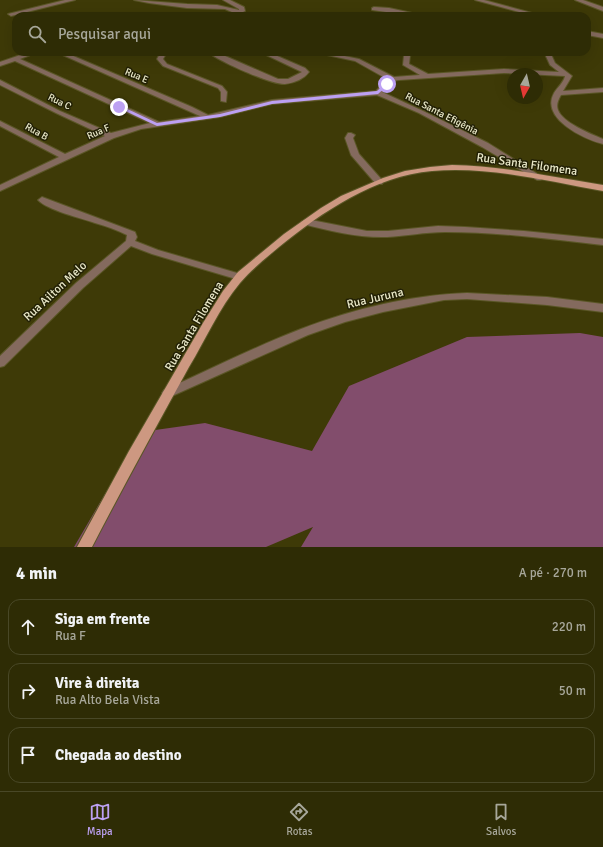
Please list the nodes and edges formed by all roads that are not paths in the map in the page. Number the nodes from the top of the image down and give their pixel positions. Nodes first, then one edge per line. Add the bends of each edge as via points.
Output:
1 (72, 0) edge
2 (137, 0) edge
3 (164, 0) edge
4 (226, 0) edge
5 (478, 0) edge
6 (578, 0) edge
7 (586, 1) edge
8 (245, 2) dead end
9 (153, 3) junction
10 (374, 9) dead end
11 (603, 9) edge
12 (23, 12) edge
13 (242, 12) edge
14 (400, 12) edge
15 (524, 12) edge
16 (591, 34) edge
17 (603, 36) edge
18 (24, 56) edge
19 (68, 56) edge
20 (161, 56) edge
21 (220, 56) edge
22 (272, 56) edge
23 (336, 56) edge
24 (407, 56) edge
25 (549, 56) edge
26 (15, 59) junction
27 (0, 64) edge
28 (566, 74) junction
29 (428, 76) junction
30 (392, 79) junction
31 (0, 82) edge
32 (603, 90) edge
33 (378, 93) junction
34 (557, 93) junction
35 (224, 100) junction
36 (237, 112) junction
37 (210, 117) junction
38 (0, 122) edge
39 (157, 124) junction
40 (351, 135) dead end
41 (112, 136) junction
42 (603, 142) edge
43 (64, 157) junction
44 (540, 178) junction
45 (379, 182) junction
46 (0, 188) edge
47 (603, 188) edge
48 (42, 200) dead end
49 (306, 222) junction
50 (130, 242) junction
51 (603, 242) edge
52 (240, 277) junction
53 (603, 308) edge
54 (0, 363) edge
55 (168, 393) junction
56 (84, 547) edge

1 - 12 street
2 - 9 street
3 - 9 street
4 - 13 street
5 - 15 street
6 - 7 street
7 - 11 street
8 - 13 street
9 - 13 street via 225,8
10 - 14 street
16 - 17 street
18 - 26 street
19 - 37 street, Rua E
20 - 35 street via 165,65 220,87 224,92
21 - 22 street via 282,82 306,72
23 - 30 street via 357,60
24 - 29 street via 406,65
25 - 28 street via 552,64
26 - 27 street
26 - 39 street
28 - 29 street, Rua Santa Efigênia via 511,71
28 - 34 street via 568,77
29 - 30 street, Rua Santa Efigênia
30 - 33 street
31 - 41 street, Rua C
32 - 34 street
33 - 36 street, Rua F via 272,102
33 - 44 street, Rua Santa Efigênia via 421,112
34 - 42 street via 553,109 555,113
35 - 36 street
35 - 37 street
36 - 37 street, Rua F
37 - 39 street, Rua F
38 - 43 street, Rua B
39 - 41 street, Rua F
40 - 45 street via 349,138 355,155
41 - 43 street, Rua F
43 - 46 street, Rua F
44 - 45 main road, Rua Santa Filomena via 493,170 451,168 410,173
44 - 47 main road, Rua Santa Filomena
45 - 49 main road, Rua Santa Filomena
48 - 50 street via 61,210 128,232 132,234
49 - 51 street via 372,234 432,229 471,230
49 - 52 main road, Rua Santa Filomena
50 - 52 street
50 - 54 street, Rua Ailton Melo via 108,259
52 - 55 main road, Rua Santa Filomena via 217,310
53 - 55 street, Rua Juruna via 547,301 467,296 444,297 396,306 342,319 304,332
55 - 56 main road, Rua Santa Filomena

